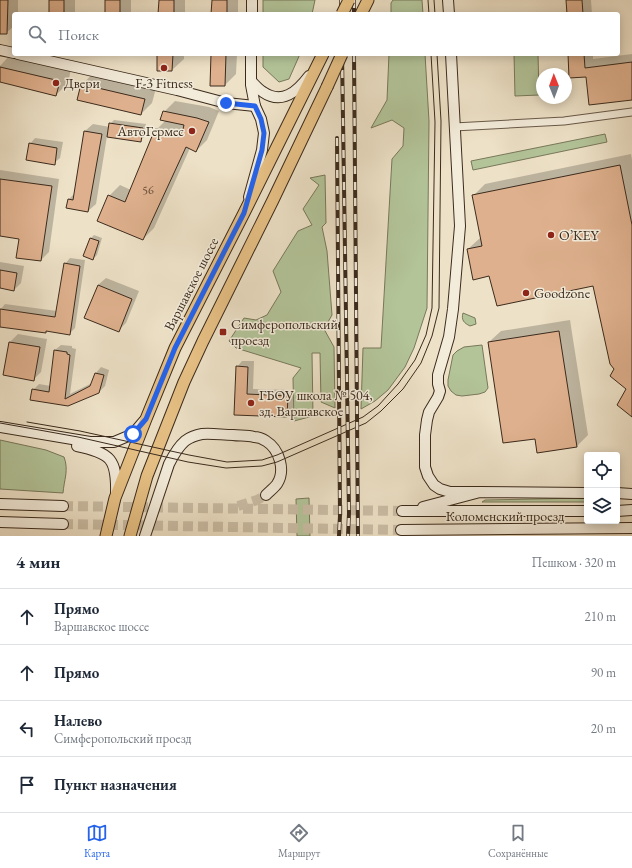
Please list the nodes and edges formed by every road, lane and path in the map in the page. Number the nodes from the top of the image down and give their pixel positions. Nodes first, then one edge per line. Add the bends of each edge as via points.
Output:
1 (252, 0) edge
2 (349, 0) edge
3 (368, 0) edge
4 (448, 0) edge
5 (252, 12) edge
6 (343, 12) edge
7 (362, 12) edge
8 (449, 12) edge
9 (0, 50) edge
10 (12, 53) edge
11 (27, 56) edge
12 (251, 56) edge
13 (341, 56) edge
14 (451, 56) edge
15 (319, 62) edge
16 (251, 81) junction
17 (255, 106) junction
18 (632, 112) edge
19 (454, 127) junction
20 (244, 213) junction
21 (146, 419) junction
22 (0, 427) edge
23 (0, 433) edge
24 (480, 492) junction
25 (584, 493) edge
26 (620, 493) edge
27 (632, 493) edge
28 (266, 495) tunnel mouth
29 (115, 498) junction
30 (0, 504) edge
31 (63, 506) tunnel mouth
32 (632, 510) edge
33 (584, 511) edge
34 (620, 511) edge
35 (0, 522) edge
36 (63, 524) tunnel mouth
37 (632, 528) edge
38 (566, 529) junction
39 (401, 530) tunnel mouth
40 (439, 530) junction
41 (632, 535) edge
42 (106, 536) edge
43 (130, 536) edge
44 (145, 536) edge
45 (415, 536) edge

1 - 5 main road
2 - 6 main road, bridge
3 - 7 main road
4 - 8 main road
9 - 10 main road
11 - 17 main road via 226,103
12 - 16 main road
13 - 43 main road, bridge via 184,382 146,476
14 - 19 main road
15 - 16 main road via 302,85 283,97 266,94
15 - 20 main road, Варшавское шоссе
16 - 17 main road
17 - 20 main road via 264,133 262,150
18 - 19 street via 564,121
19 - 24 main road via 459,219 454,310 438,375 440,391 427,420 426,467 428,476 440,489 450,492
20 - 21 main road, Варшавское шоссе via 175,348
21 - 22 main road via 133,434 114,442 90,442
21 - 29 main road, Варшавское шоссе
23 - 29 main road via 97,451 107,457 114,467
24 - 25 main road
24 - 33 main road, Коломенский проезд via 405,511
26 - 27 main road
28 - 44 main road via 278,483 281,474 277,452 271,445 255,437 201,434 186,441 174,453
29 - 42 main road, Варшавское шоссе
30 - 31 main road
32 - 34 main road
35 - 36 main road
37 - 38 main road, Коломенский проезд
38 - 40 main road, Коломенский проезд
38 - 41 main road
39 - 40 main road, Коломенский проезд
40 - 45 main road

